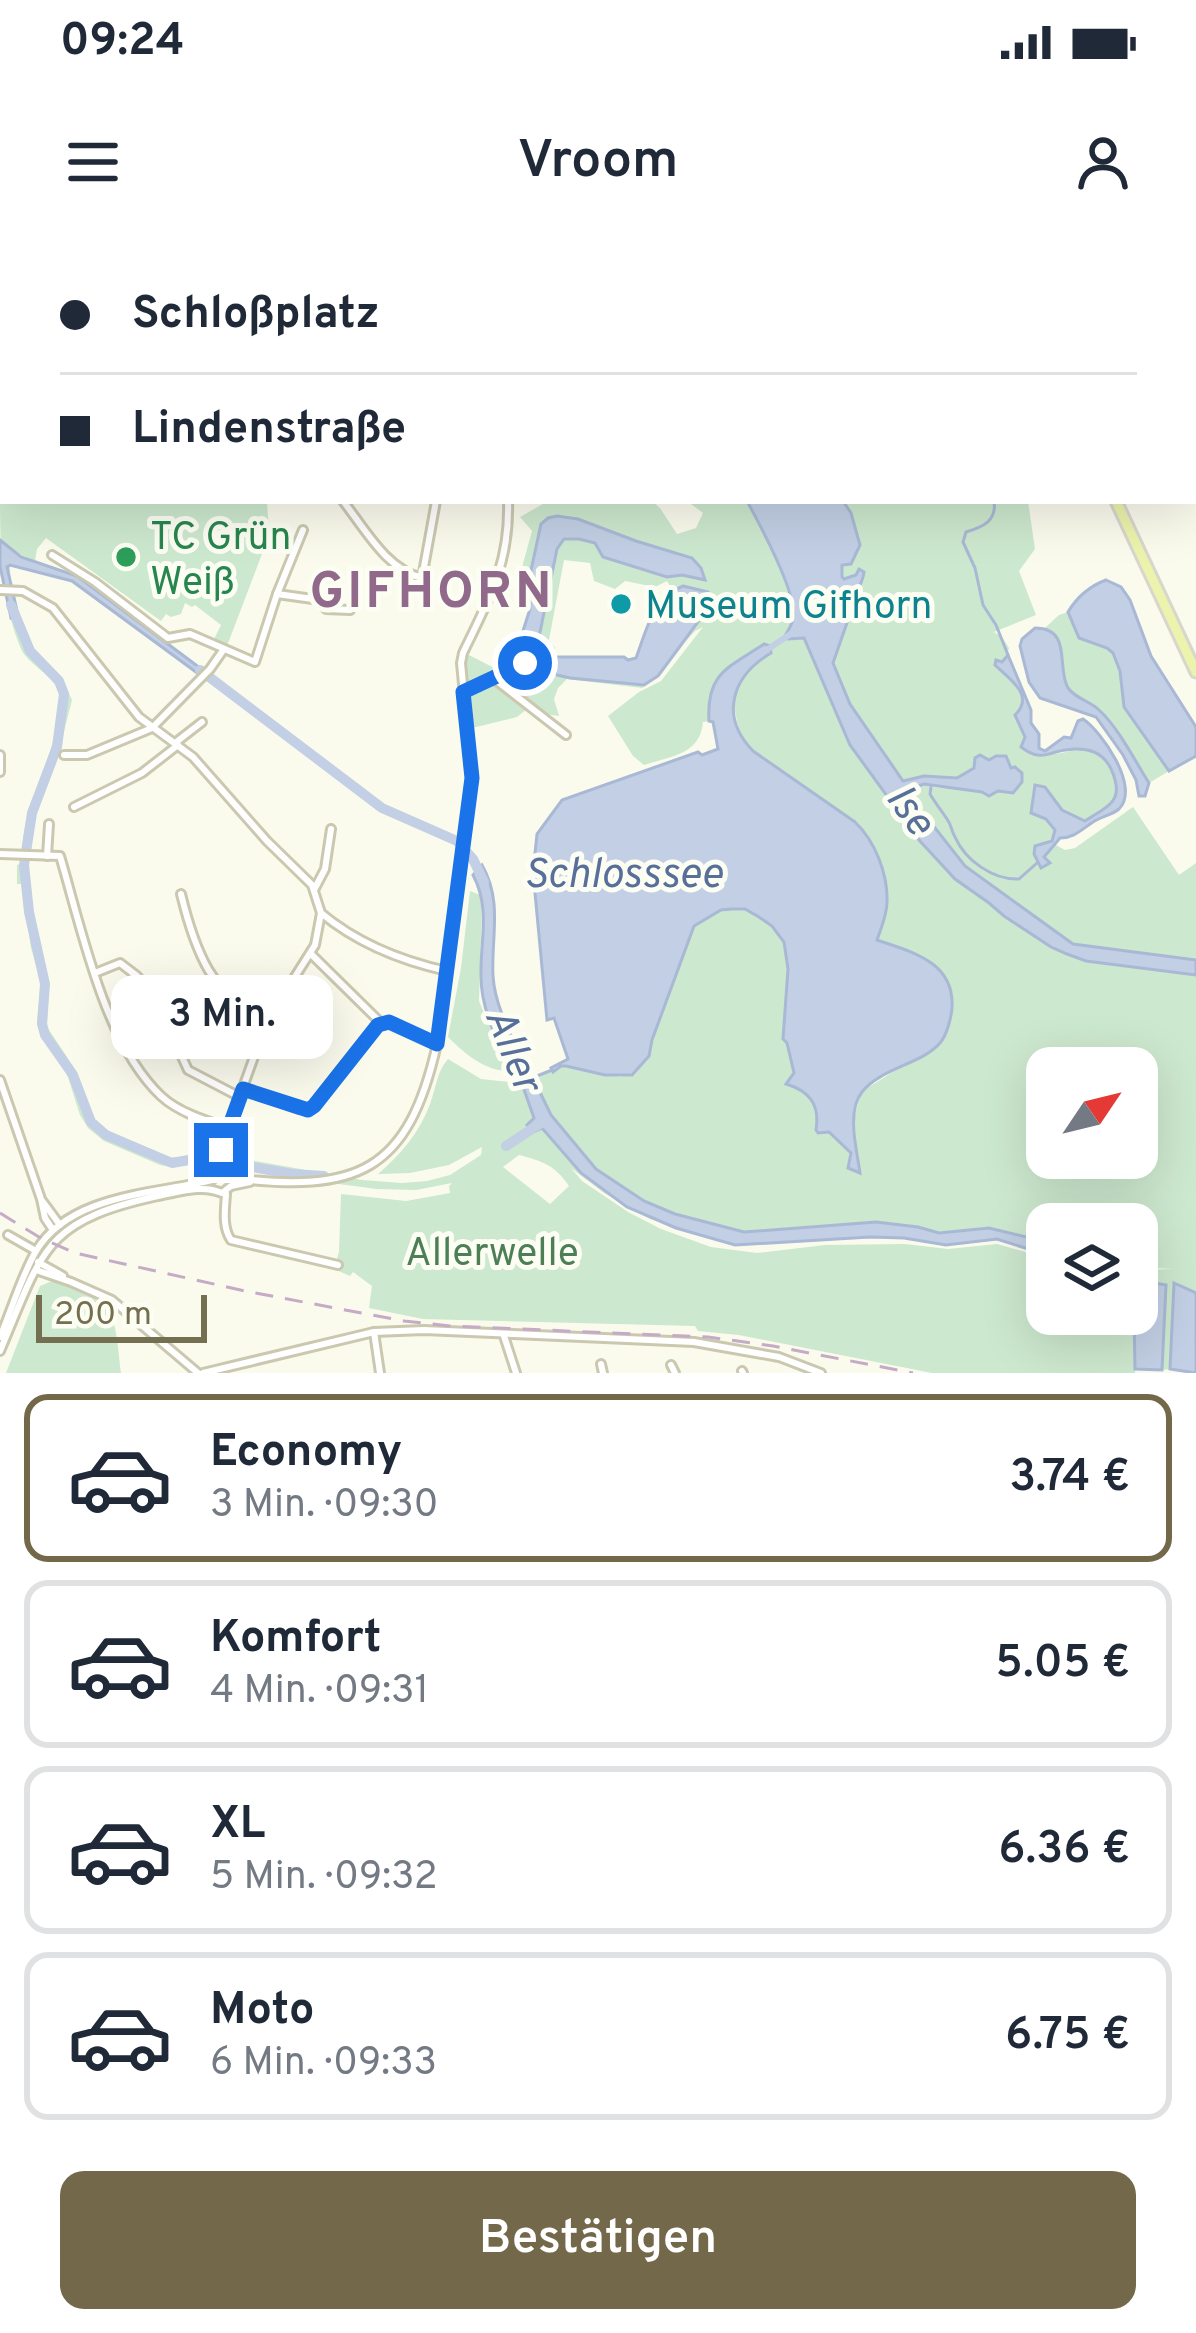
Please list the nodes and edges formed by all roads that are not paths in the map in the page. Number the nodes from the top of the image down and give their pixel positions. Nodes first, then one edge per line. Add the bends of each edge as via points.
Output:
1 (345, 504) edge
2 (435, 504) edge
3 (508, 504) edge
4 (1116, 504) edge
5 (303, 530) dead end
6 (52, 555) dead end
7 (5, 589) edge
8 (277, 594) junction
9 (350, 610) dead end
10 (224, 649) junction
11 (549, 650) dead end
12 (1196, 672) edge
13 (493, 678) junction
14 (463, 692) junction
15 (202, 722) dead end
16 (152, 728) junction
17 (566, 735) dead end
18 (176, 744) junction
19 (0, 755) edge
20 (64, 755) dead end
21 (0, 772) edge
22 (74, 807) dead end
23 (49, 824) dead end
24 (331, 834) dead end
25 (0, 854) edge
26 (46, 856) junction
27 (314, 890) junction
28 (181, 894) dead end
29 (321, 913) junction
30 (310, 953) junction
31 (447, 971) junction
32 (95, 973) junction
33 (382, 1023) junction
34 (264, 1029) junction
35 (437, 1044) junction
36 (0, 1080) edge
37 (242, 1093) junction
38 (228, 1128) junction
39 (221, 1174) junction
40 (58, 1230) junction
41 (8, 1234) dead end
42 (36, 1251) junction
43 (34, 1265) junction
44 (338, 1265) dead end
45 (2, 1325) edge
46 (374, 1332) junction
47 (504, 1336) junction
48 (0, 1337) edge
49 (0, 1351) edge
50 (601, 1364) dead end
51 (200, 1373) edge
52 (380, 1373) edge
53 (516, 1373) edge
54 (603, 1373) edge
55 (820, 1373) edge

1 - 2 street via 391,561 422,578
3 - 14 street via 501,572 463,653
4 - 12 main road
5 - 8 street
6 - 10 street via 168,638 190,634
7 - 16 street via 53,608
8 - 9 street
8 - 10 street via 255,662
10 - 16 street
11 - 13 street
13 - 14 street
13 - 17 street
14 - 31 street via 472,765
15 - 18 street
16 - 18 street
16 - 20 street via 87,755
18 - 22 street
18 - 27 street
19 - 21 street
23 - 26 street
24 - 27 street
25 - 26 street
26 - 32 street via 60,856
27 - 29 street
28 - 34 street via 213,980
29 - 30 street
29 - 31 street via 403,960
30 - 33 street
30 - 34 street
31 - 35 street
32 - 37 street via 120,963 137,976 188,1070
32 - 38 street via 116,1032 158,1093
33 - 35 street
33 - 37 street via 308,1110
34 - 37 street
35 - 39 street via 407,1131 357,1174 254,1181
36 - 40 street via 43,1211
37 - 38 street
38 - 39 street
39 - 40 street
39 - 40 street via 98,1206
39 - 44 street via 226,1233 234,1241
40 - 42 street
40 - 43 street
41 - 42 street
42 - 43 street
43 - 45 street
43 - 49 street
43 - 51 street via 112,1300
45 - 48 street
46 - 47 street
46 - 51 street
46 - 52 street
47 - 53 street
47 - 55 street via 694,1342
50 - 54 street

